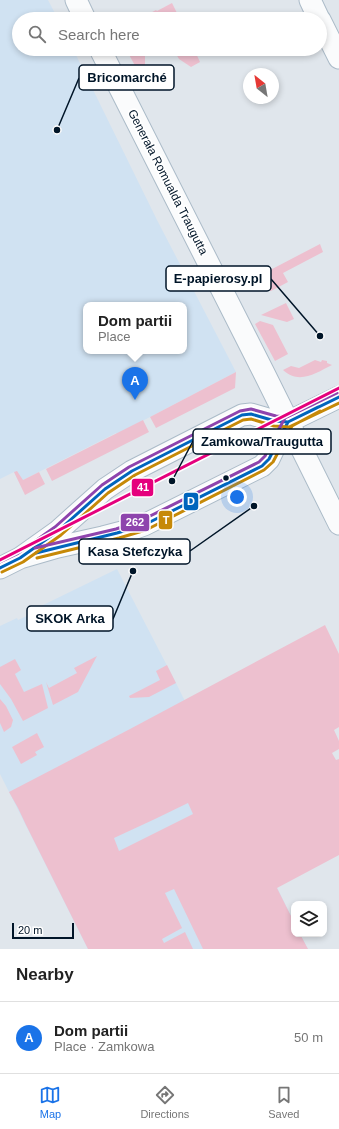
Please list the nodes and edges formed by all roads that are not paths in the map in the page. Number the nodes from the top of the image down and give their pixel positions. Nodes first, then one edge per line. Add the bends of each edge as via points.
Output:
1 (76, 0) edge
2 (310, 0) edge
3 (82, 12) edge
4 (316, 12) edge
5 (327, 34) edge
6 (104, 56) edge
7 (339, 58) edge
8 (339, 397) edge
9 (288, 422) junction
10 (339, 524) edge
11 (20, 558) junction
12 (0, 568) edge

1 - 3 street
2 - 4 street
5 - 7 street
6 - 9 street, Generała Romualda Traugutta
8 - 9 street
9 - 10 street, Generała Romualda Traugutta
9 - 11 street via 269,460 262,466 130,530
9 - 11 street via 242,414 132,470 105,489 58,531
11 - 12 street

